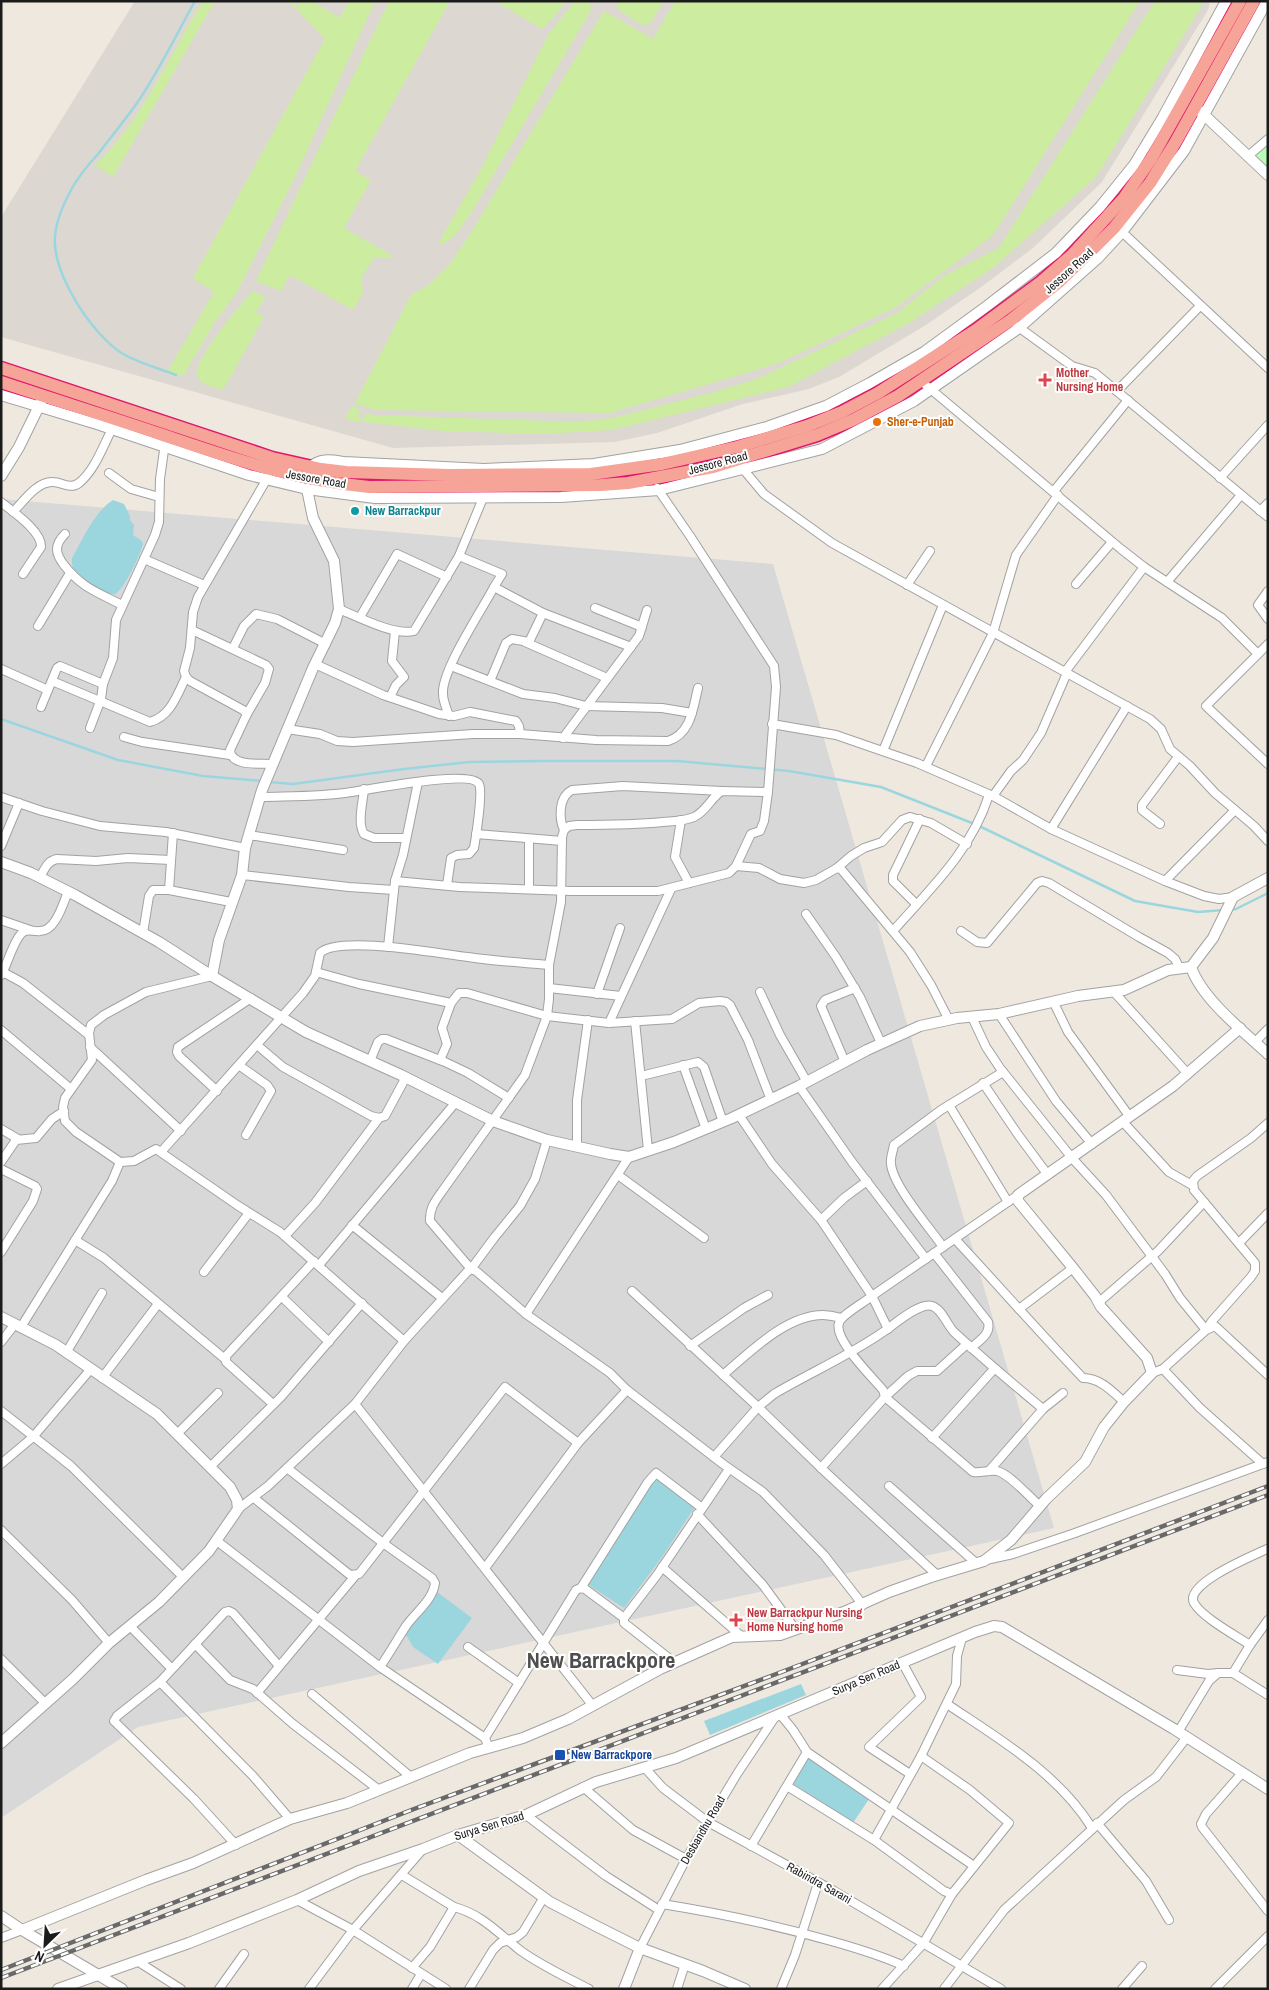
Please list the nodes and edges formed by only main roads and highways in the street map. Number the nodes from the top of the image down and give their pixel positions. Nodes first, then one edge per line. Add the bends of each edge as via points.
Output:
1 (1240, 1) edge
2 (1254, 1) edge
3 (1, 368) edge
4 (1, 382) edge
5 (739, 452) junction

1 - 5 highway via 1151,159 1124,198 1066,260 970,334 878,393 842,412
2 - 5 highway, Jessore Road via 1199,111 1150,183 1114,228 1015,324 926,385 853,420 817,435
3 - 5 highway via 248,451 310,467 372,474 591,474
4 - 5 highway, Jessore Road via 41,402 269,475 369,487 591,486 713,467

